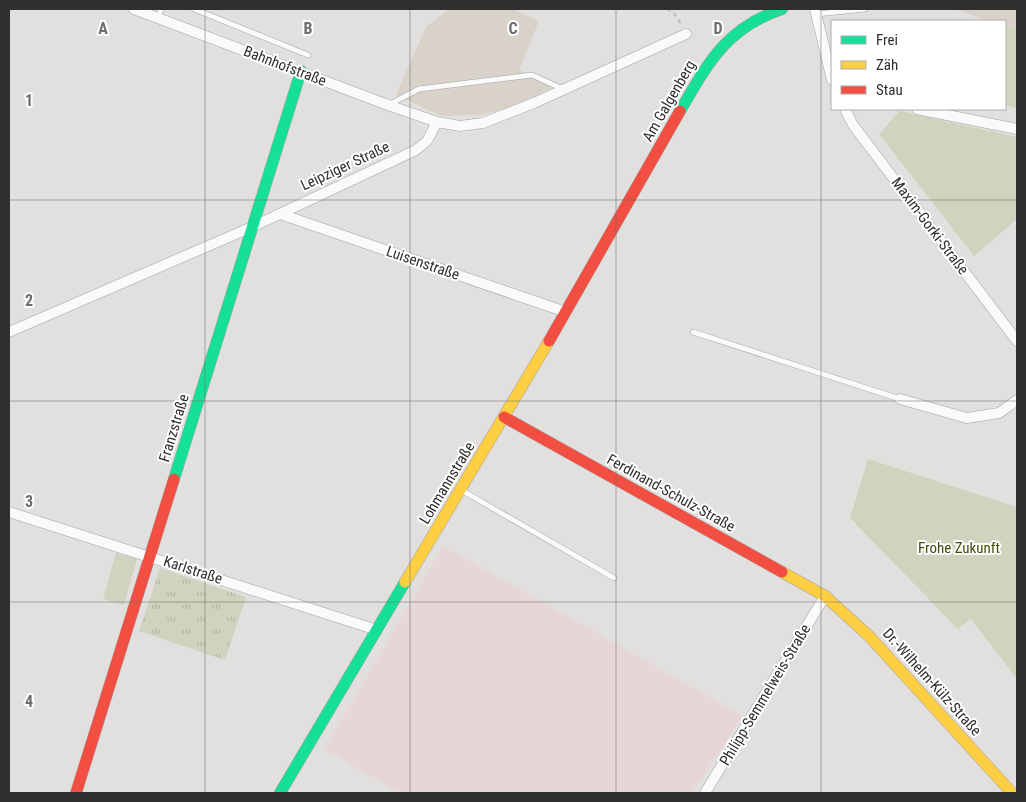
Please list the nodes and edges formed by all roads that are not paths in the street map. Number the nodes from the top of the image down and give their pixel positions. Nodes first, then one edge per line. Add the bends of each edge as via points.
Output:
1 (134, 9) edge
2 (194, 9) edge
3 (782, 9) edge
4 (865, 9) edge
5 (815, 11) edge
6 (159, 13) edge
7 (686, 34) road end
8 (308, 55) dead end
9 (301, 71) junction
10 (831, 76) edge
11 (563, 89) junction
12 (388, 105) junction
13 (846, 110) edge
14 (922, 110) edge
15 (437, 122) junction
16 (1017, 129) edge
17 (638, 186) joint
18 (280, 214) junction
19 (252, 227) junction
20 (566, 312) junction
21 (9, 332) edge
22 (693, 332) dead end
23 (1017, 341) edge
24 (900, 399) joint
25 (1017, 400) edge
26 (504, 417) junction
27 (460, 490) junction
28 (9, 512) edge
29 (149, 556) junction
30 (614, 578) dead end
31 (824, 596) junction
32 (377, 630) junction
33 (76, 793) edge
34 (280, 793) edge
35 (705, 793) edge
36 (1012, 793) edge

1 - 6 street, Bahnhofstraße
2 - 8 lane
3 - 17 street, Am Galgenberg via 762,14 731,34 706,66
4 - 5 lane
5 - 10 street
6 - 9 street, Bahnhofstraße
7 - 11 street
9 - 12 street, Bahnhofstraße
9 - 19 street, Franzstraße
11 - 12 lane via 532,75 420,89
11 - 15 street via 482,123 460,126
12 - 15 street, Bahnhofstraße
13 - 23 street, Maxim-Gorki-Straße
14 - 16 street
15 - 18 street, Leipziger Straße via 427,141 416,150
17 - 20 street, Lohmannstraße
18 - 19 street, Leipziger Straße
18 - 20 street, Luisenstraße
19 - 21 street, Leipziger Straße
19 - 29 street, Franzstraße
20 - 26 street, Lohmannstraße
22 - 24 lane
24 - 25 street via 967,418 999,413
26 - 27 street, Lohmannstraße
26 - 31 street, Ferdinand-Schulz-Straße
27 - 30 lane
27 - 32 street, Lohmannstraße
28 - 29 street, Karlstraße
29 - 32 street, Karlstraße
29 - 33 street, Franzstraße
31 - 35 street, Philipp-Semmelweis-Straße
31 - 36 street, Dr.-Wilhelm-Külz-Straße via 869,636
32 - 34 street, Lohmannstraße

